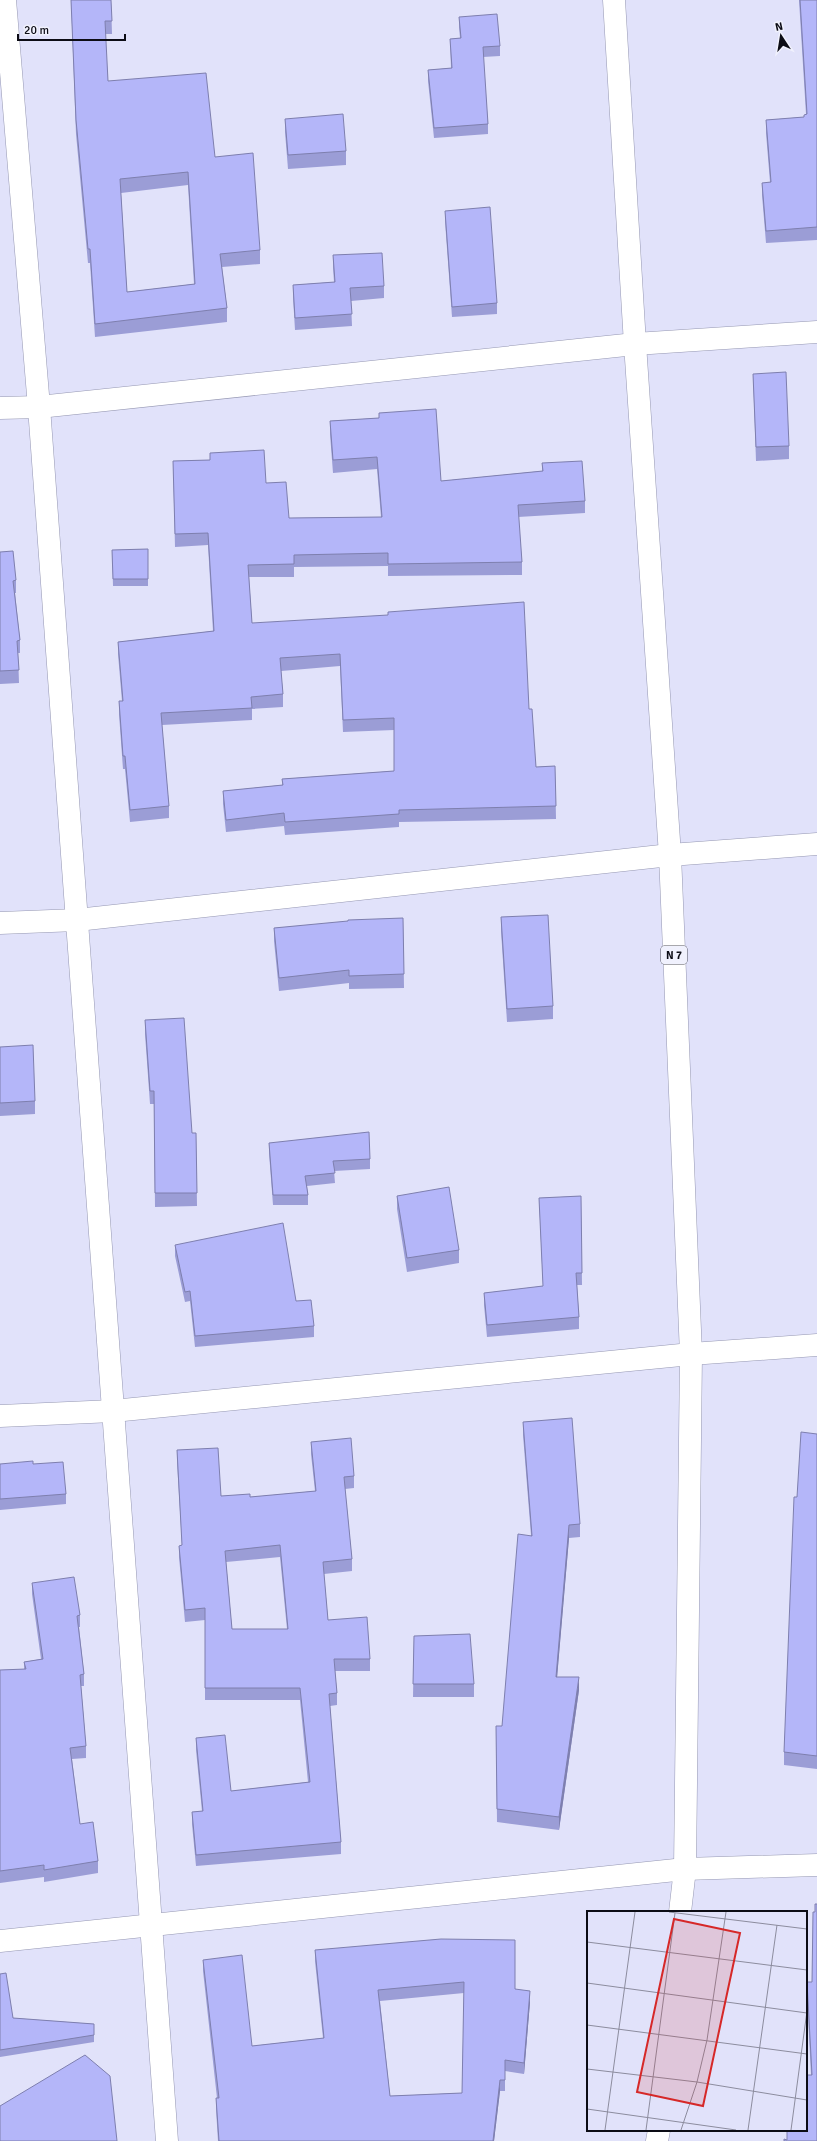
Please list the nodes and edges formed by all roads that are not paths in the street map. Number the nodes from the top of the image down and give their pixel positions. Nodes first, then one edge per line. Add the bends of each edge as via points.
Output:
1 (5, 0) edge
2 (614, 0) edge
3 (817, 332) edge
4 (635, 344) junction
5 (39, 407) junction
6 (0, 408) edge
7 (817, 844) edge
8 (670, 855) junction
9 (77, 920) junction
10 (0, 923) edge
11 (817, 1345) edge
12 (691, 1354) junction
13 (113, 1411) junction
14 (0, 1416) edge
15 (817, 1865) edge
16 (685, 1869) junction
17 (680, 1911) edge
18 (152, 1926) junction
19 (0, 1941) edge
20 (658, 2131) edge
21 (168, 2141) edge
22 (657, 2141) edge

1 - 5 main road
2 - 4 main road, N 7
3 - 4 main road
4 - 5 main road
4 - 8 main road, N 7
5 - 6 main road
5 - 9 main road
7 - 8 main road
8 - 9 main road
8 - 12 main road, N 7
9 - 10 main road
9 - 13 main road
11 - 12 main road
12 - 13 main road
12 - 16 main road, N 7
13 - 14 main road
13 - 18 main road
15 - 16 main road
16 - 17 main road, N 7
16 - 18 main road
18 - 19 main road
18 - 21 main road
20 - 22 main road

